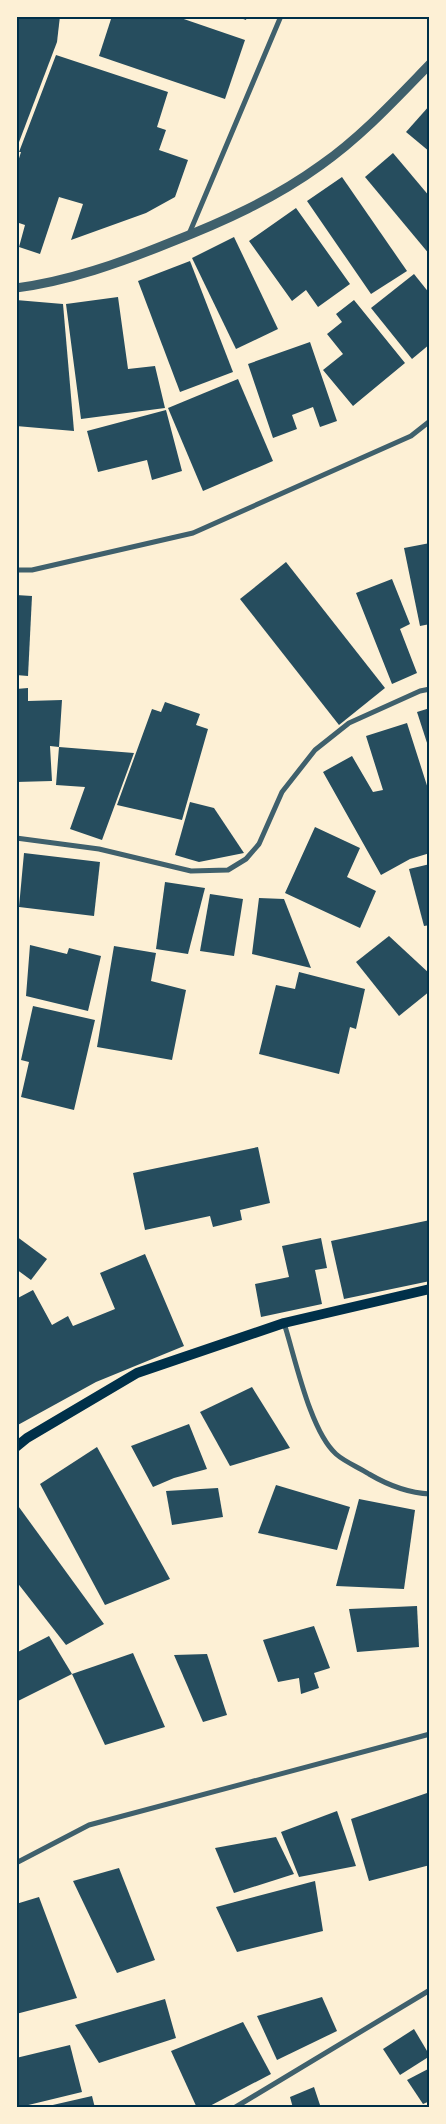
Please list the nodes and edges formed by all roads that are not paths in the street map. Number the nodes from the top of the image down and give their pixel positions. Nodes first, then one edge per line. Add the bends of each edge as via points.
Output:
1 (281, 16) edge
2 (430, 64) edge
3 (188, 236) junction
4 (16, 288) edge
5 (430, 421) edge
6 (16, 570) edge
7 (430, 689) edge
8 (16, 838) edge
9 (430, 1289) edge
10 (284, 1323) junction
11 (16, 1447) edge
12 (430, 1494) edge
13 (430, 1734) edge
14 (16, 1863) edge
15 (430, 1990) edge
16 (234, 2108) edge

1 - 3 street
2 - 3 street via 369,127 322,164 263,202
3 - 4 street via 121,263
5 - 6 street via 411,436 193,533 32,570
7 - 8 street via 349,724 316,750 282,792 259,844 246,859 228,870 191,871 99,849
9 - 10 main road
10 - 11 main road via 137,1373
10 - 12 street via 311,1411 322,1437 336,1454 377,1478 417,1494
13 - 14 street via 89,1825
15 - 16 street

